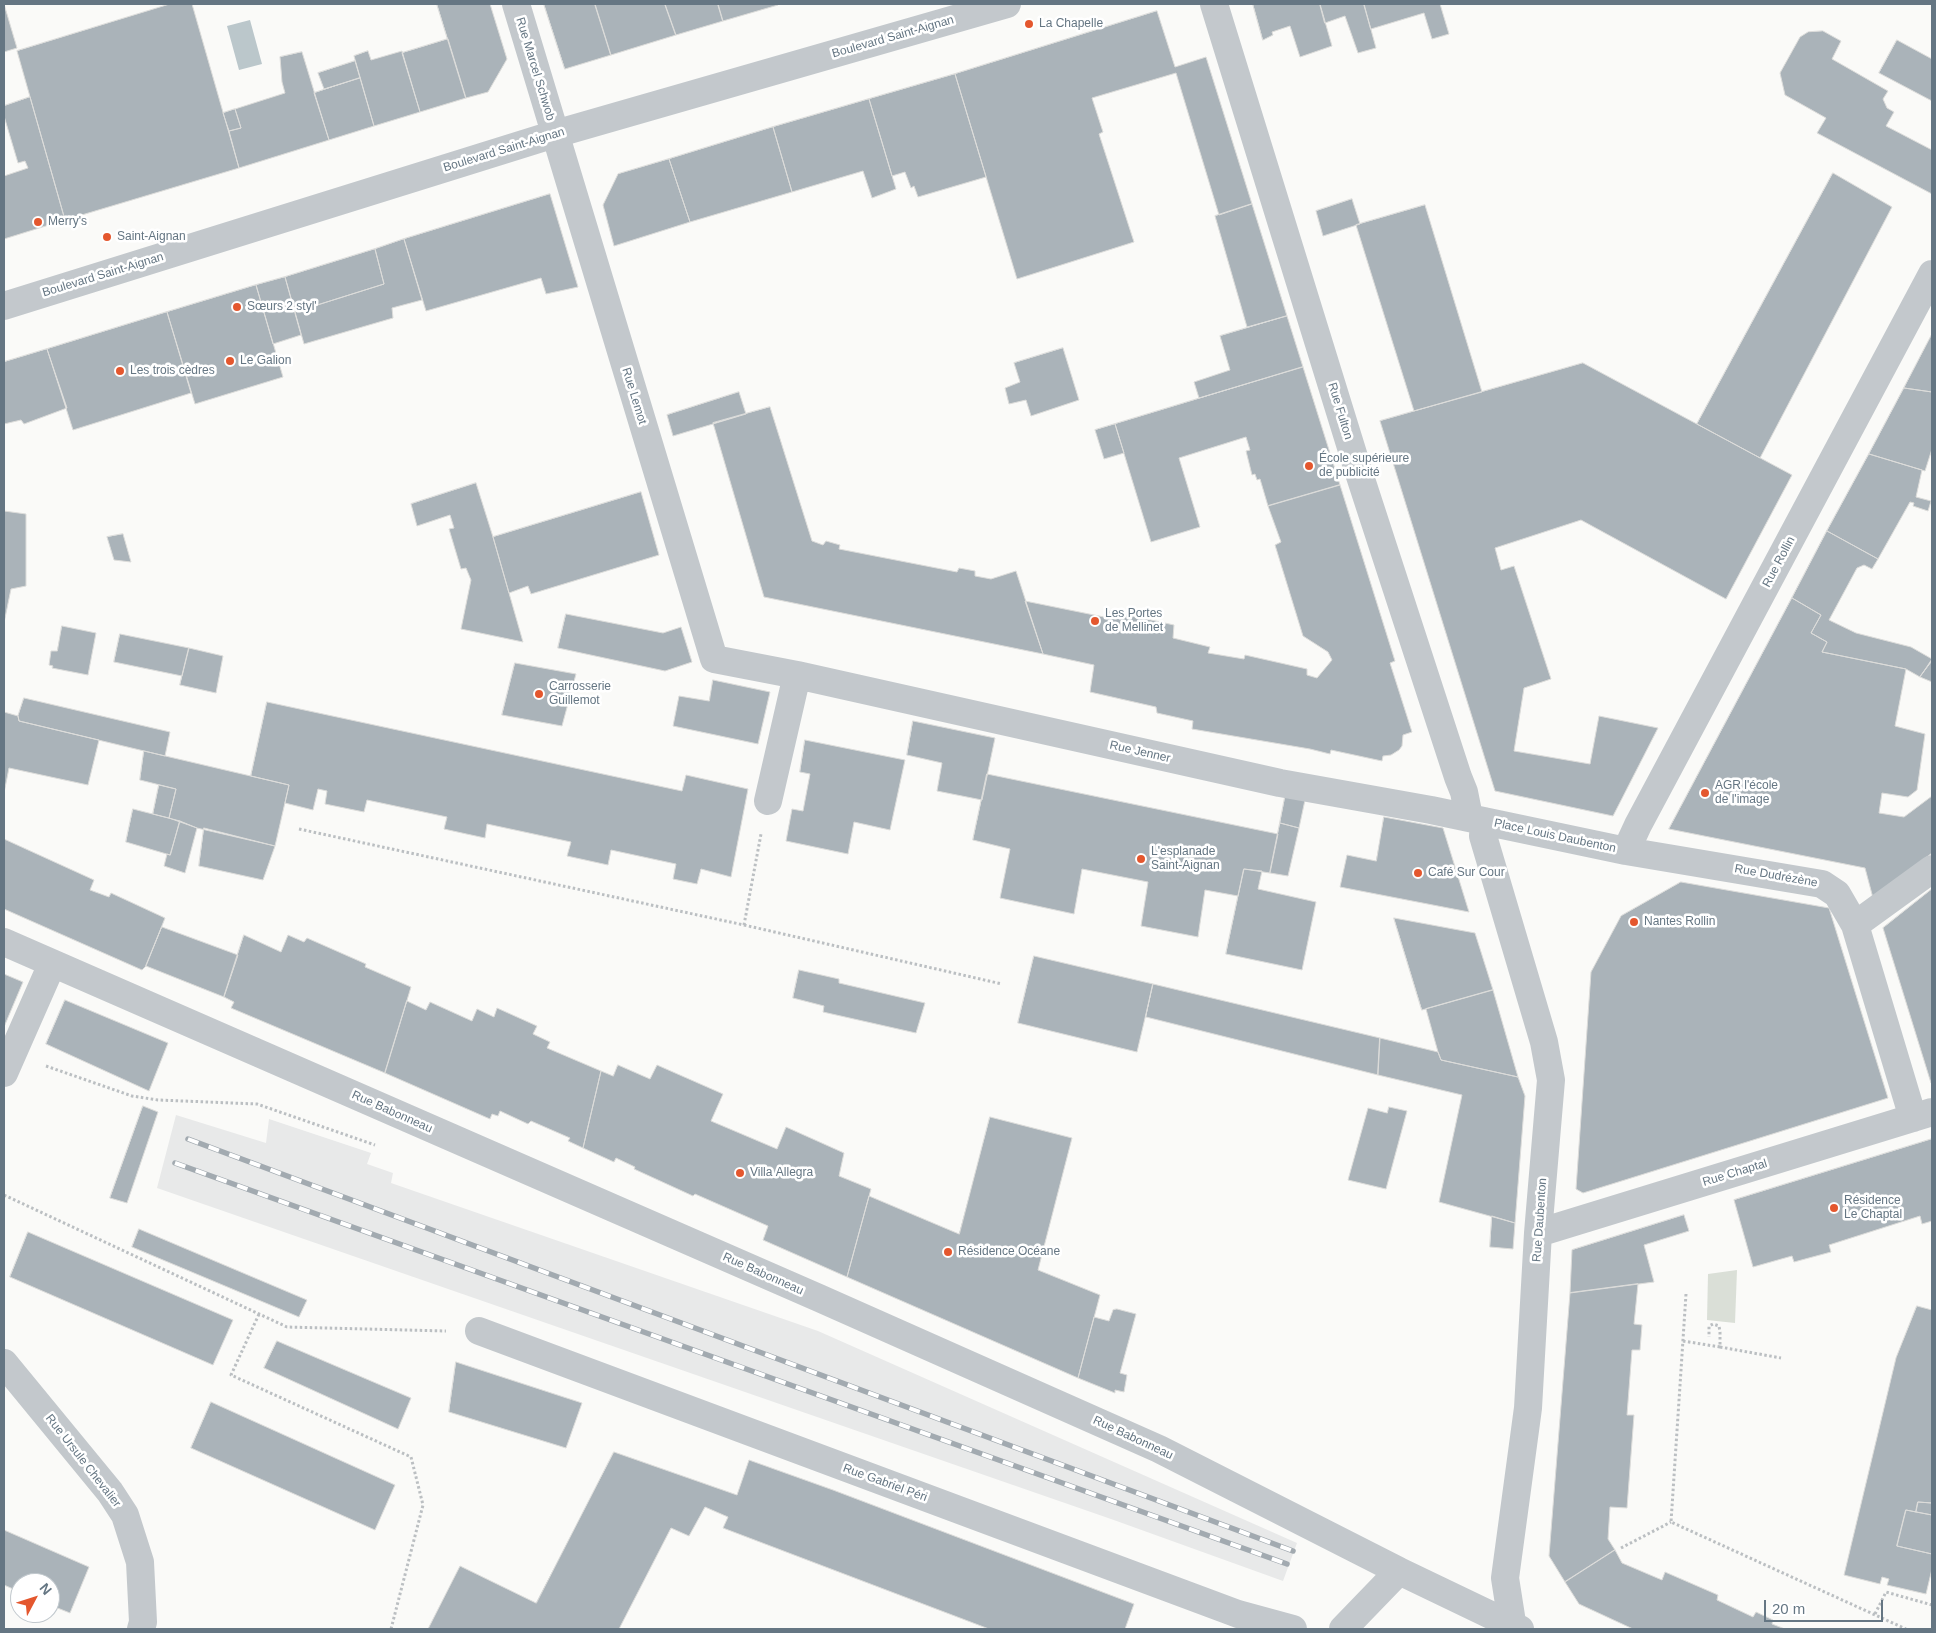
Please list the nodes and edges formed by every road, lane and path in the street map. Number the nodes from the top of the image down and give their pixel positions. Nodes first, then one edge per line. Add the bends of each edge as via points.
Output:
1 (516, 4) edge
2 (1007, 4) edge
3 (1214, 4) edge
4 (555, 134) junction
5 (1932, 274) edge
6 (4, 306) edge
7 (714, 659) joint
8 (798, 675) junction
9 (768, 801) joint
10 (1476, 819) junction
11 (299, 829) dead end
12 (1626, 851) junction
13 (1932, 869) edge
14 (744, 925) junction
15 (1856, 925) junction
16 (4, 942) edge
17 (52, 964) junction
18 (1002, 984) dead end
19 (8, 1063) edge
20 (1923, 1115) edge
21 (424, 1125) junction
22 (4, 1195) edge
23 (1538, 1234) junction
24 (1686, 1294) dead end
25 (258, 1314) junction
26 (479, 1332) joint
27 (1709, 1337) dead end
28 (1683, 1341) junction
29 (1720, 1347) junction
30 (1781, 1358) dead end
31 (4, 1364) edge
32 (1671, 1522) junction
33 (1621, 1548) dead end
34 (1399, 1571) junction
35 (1932, 1604) edge
36 (1875, 1614) junction
37 (1515, 1628) edge
38 (141, 1629) edge
39 (391, 1629) edge
40 (1294, 1629) edge
41 (1343, 1629) edge
42 (1906, 1629) edge

1 - 4 street, Rue Marcel Schwob
2 - 4 street, Boulevard Saint-Aignan
3 - 10 street, Rue Fulton via 1358,470 1458,777
4 - 6 street, Boulevard Saint-Aignan
4 - 7 street, Rue Lemot
5 - 12 street, Rue Rollin
7 - 8 street, Rue Jenner
8 - 9 street
8 - 10 street, Rue Jenner via 1280,783
9 - 14 path
10 - 12 street, Place Louis Daubenton
10 - 23 street, Rue Daubenton via 1544,1042 1550,1080
11 - 14 path
12 - 15 street, Rue Dudrézène via 1822,884 1837,894
13 - 15 street
14 - 18 path
15 - 20 street, Rue Dudrézène
16 - 17 street, Rue Babonneau
17 - 19 street
17 - 21 street, Rue Babonneau
19 - 21 path via 132,1096 257,1104 393,1151
20 - 23 street, Rue Chaptal
21 - 34 street, Rue Babonneau via 1159,1449
22 - 25 path
23 - 37 street, Rue Daubenton via 1528,1408 1505,1578
24 - 28 path
25 - 26 path via 287,1327
25 - 39 path via 231,1375 411,1456 423,1505
26 - 40 street, Rue Gabriel Péri via 1238,1614
27 - 29 path via 1709,1326 1718,1326
28 - 29 path
28 - 32 path
29 - 30 path
31 - 38 street, Rue Ursule Chevalier via 110,1492 125,1515 140,1562
32 - 33 path
32 - 36 path
34 - 37 street, Rue Babonneau
34 - 41 street
35 - 36 path via 1886,1592
36 - 42 path

